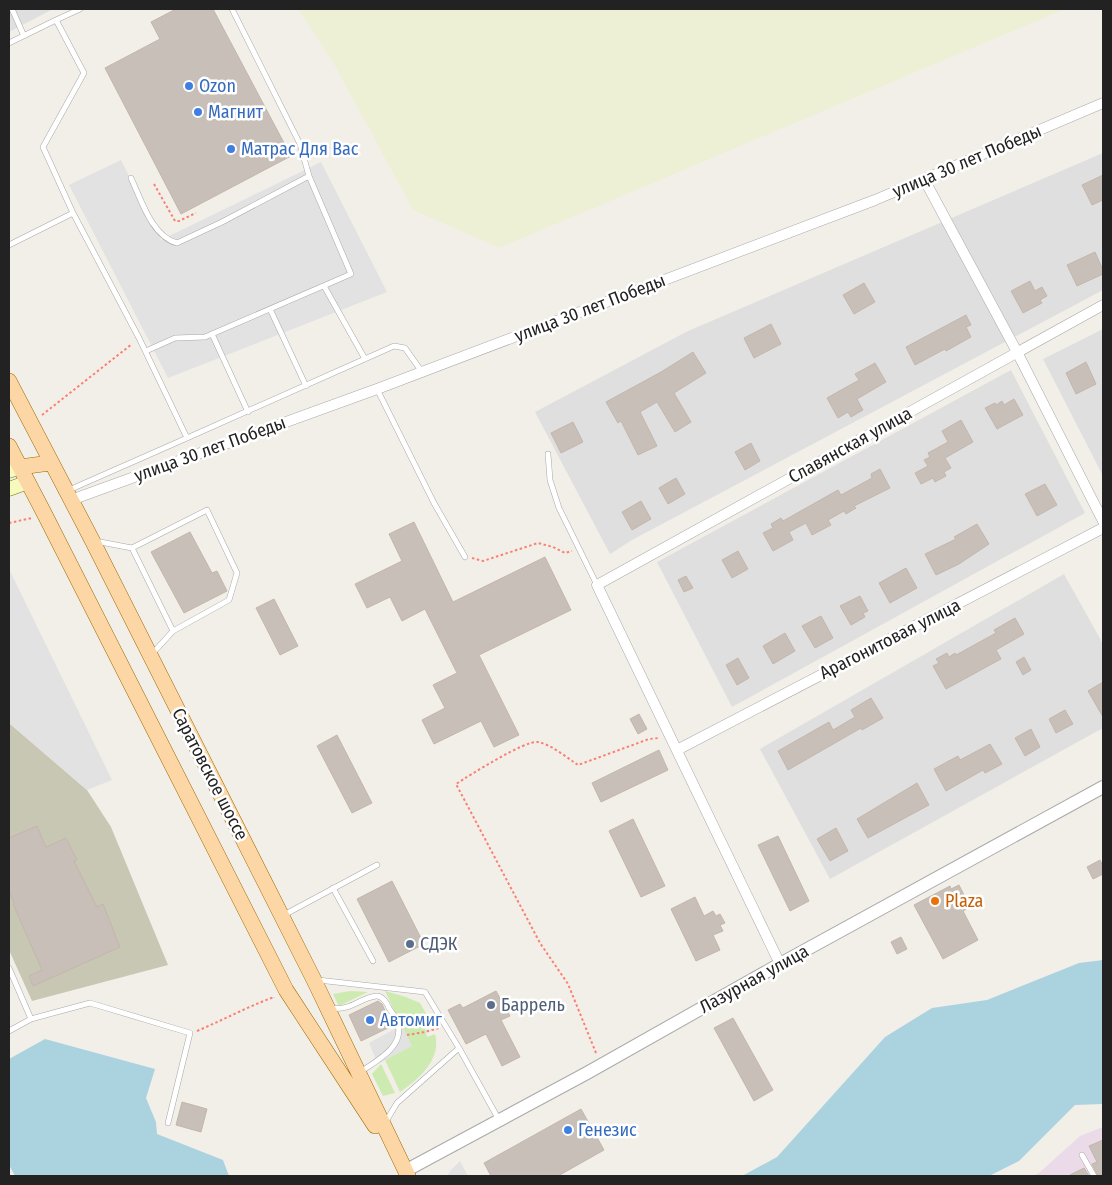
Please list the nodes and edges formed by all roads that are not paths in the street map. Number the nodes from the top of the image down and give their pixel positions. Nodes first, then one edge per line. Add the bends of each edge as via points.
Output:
1 (12, 9) edge
2 (80, 9) edge
3 (232, 9) edge
4 (56, 20) junction
5 (24, 36) junction
6 (9, 44) edge
7 (1103, 103) edge
8 (309, 176) junction
9 (131, 178) dead end
10 (924, 179) junction
11 (73, 213) junction
12 (9, 245) edge
13 (324, 286) junction
14 (1103, 305) edge
15 (270, 309) junction
16 (212, 334) junction
17 (146, 351) junction
18 (1017, 352) junction
19 (365, 359) junction
20 (422, 372) junction
21 (9, 381) edge
22 (306, 386) junction
23 (377, 389) junction
24 (248, 412) junction
25 (187, 438) junction
26 (9, 446) edge
27 (548, 454) dead end
28 (50, 463) junction
29 (14, 469) edge
30 (28, 482) junction
31 (9, 489) edge
32 (68, 495) junction
33 (1103, 521) edge
34 (1103, 528) edge
35 (92, 540) junction
36 (132, 548) junction
37 (465, 557) road end
38 (597, 585) junction
39 (173, 631) junction
40 (150, 656) junction
41 (676, 750) junction
42 (1103, 787) edge
43 (377, 864) dead end
44 (333, 888) junction
45 (282, 916) junction
46 (373, 961) dead end
47 (780, 964) junction
48 (9, 968) edge
49 (314, 980) junction
50 (326, 1006) junction
51 (31, 1019) junction
52 (9, 1031) edge
53 (458, 1048) junction
54 (359, 1073) junction
55 (343, 1078) junction
56 (500, 1120) junction
57 (168, 1123) dead end
58 (383, 1126) junction
59 (1082, 1155) dead end
60 (406, 1174) edge
61 (1094, 1176) edge

1 - 5 lane
2 - 4 lane
3 - 8 lane via 300,144
4 - 5 lane
4 - 11 lane via 84,73 43,147
5 - 6 lane
7 - 10 street, улица 30 лет Победы
8 - 9 lane via 177,243 156,229
8 - 13 lane via 351,274
10 - 18 street
10 - 20 street, улица 30 лет Победы
11 - 12 lane
11 - 17 lane
13 - 15 lane
13 - 19 lane
14 - 18 street, Славянская улица
15 - 16 lane
15 - 22 lane
16 - 17 lane via 175,338
16 - 24 lane
17 - 25 lane
18 - 33 street
18 - 38 street, Славянская улица
19 - 20 lane via 394,346 405,348
19 - 22 lane
20 - 23 street, улица 30 лет Победы
21 - 28 main road, Саратовское шоссе
22 - 24 lane
23 - 32 street, улица 30 лет Победы
23 - 37 lane
24 - 25 lane
25 - 32 lane
26 - 29 main road, Саратовское шоссе
27 - 38 lane via 550,480 556,498
28 - 29 main road
28 - 30 main road
28 - 32 main road, Саратовское шоссе
29 - 30 main road, Саратовское шоссе
30 - 31 main road
30 - 55 main road, Саратовское шоссе via 286,990
32 - 35 main road, Саратовское шоссе
34 - 41 street, Арагонитовая улица
35 - 36 lane
35 - 40 main road, Саратовское шоссе
36 - 39 lane
36 - 39 lane via 207,510 237,573 229,600
38 - 41 street
39 - 40 lane
40 - 45 main road, Саратовское шоссе
41 - 47 street
42 - 47 street, Лазурная улица
43 - 44 lane
44 - 45 lane
44 - 46 lane
45 - 49 main road, Саратовское шоссе
47 - 56 street, Лазурная улица
48 - 51 lane
49 - 50 main road, Саратовское шоссе
49 - 53 lane via 426,992
50 - 54 main road, Саратовское шоссе
50 - 54 lane via 338,1009 376,996 382,997 398,1024 399,1034 391,1050
51 - 52 lane
51 - 57 lane via 90,1003 190,1033
53 - 56 lane
53 - 58 lane via 397,1104
54 - 55 main road
54 - 58 main road, Саратовское шоссе
55 - 60 main road, Саратовское шоссе
56 - 60 street, Лазурная улица
58 - 60 main road, Саратовское шоссе
59 - 61 lane

